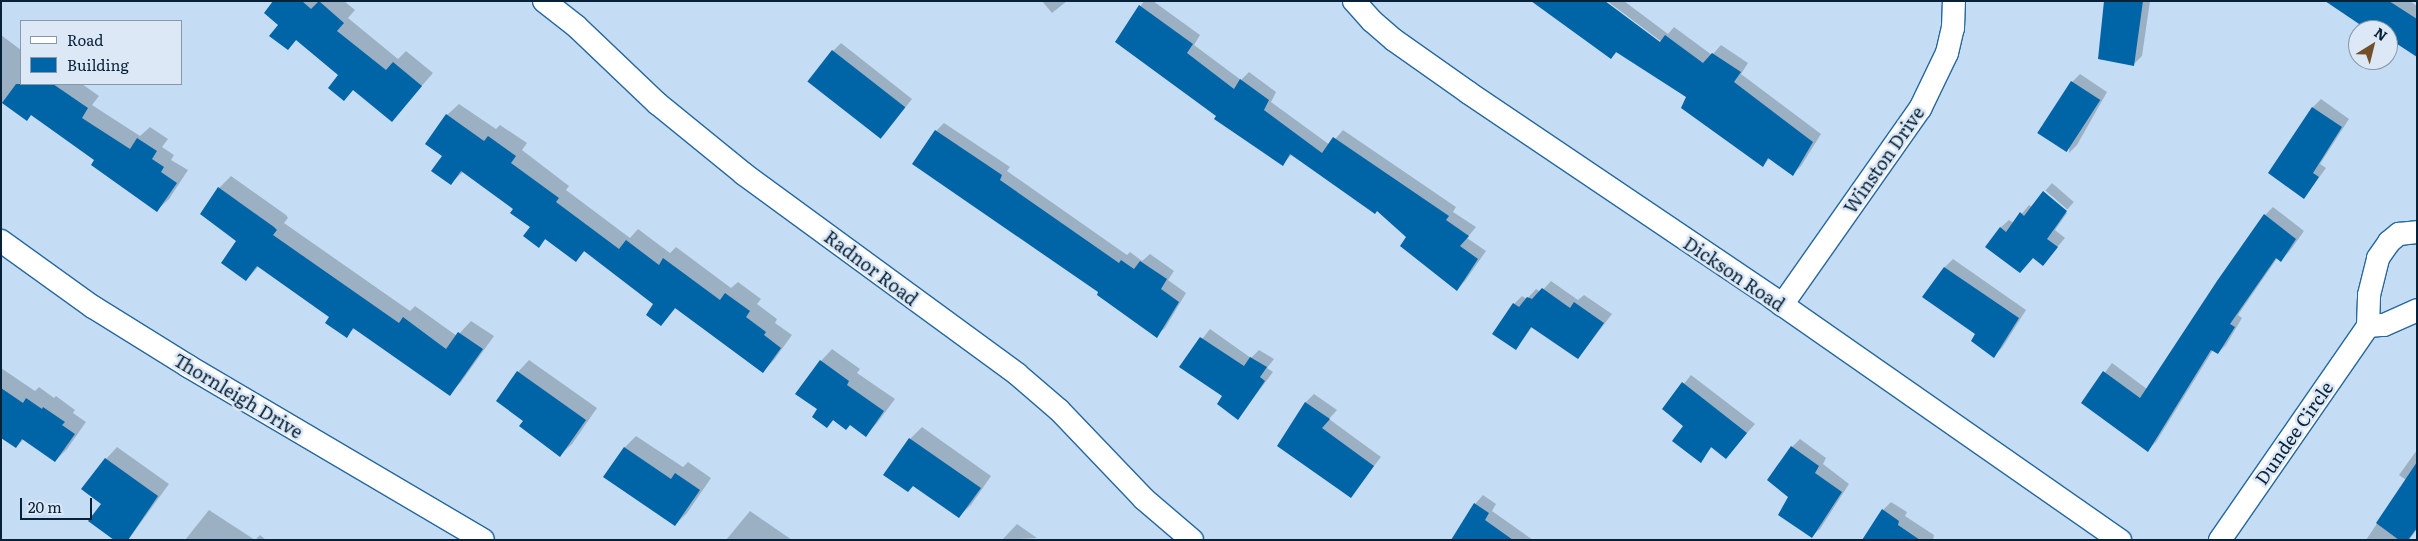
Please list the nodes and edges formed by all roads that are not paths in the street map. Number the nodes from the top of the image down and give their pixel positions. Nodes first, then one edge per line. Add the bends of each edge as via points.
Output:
1 (544, 1) edge
2 (1354, 1) edge
3 (1954, 1) edge
4 (2417, 232) edge
5 (1, 241) edge
6 (1782, 305) junction
7 (2417, 310) edge
8 (2368, 326) junction
9 (482, 540) edge
10 (1192, 540) edge
11 (2120, 540) edge
12 (2220, 540) edge

1 - 10 street, Radnor Road via 576,26 658,104 744,174 1017,374 1059,410 1144,499
2 - 6 street, Dickson Road via 1394,40
3 - 6 street, Winston Drive via 1953,28 1947,53 1920,109
4 - 8 street via 2399,234 2378,258 2369,294
5 - 9 street, Thornleigh Drive via 93,307 180,362
6 - 11 street, Dickson Road
7 - 8 street via 2384,325
8 - 12 street, Dundee Circle

